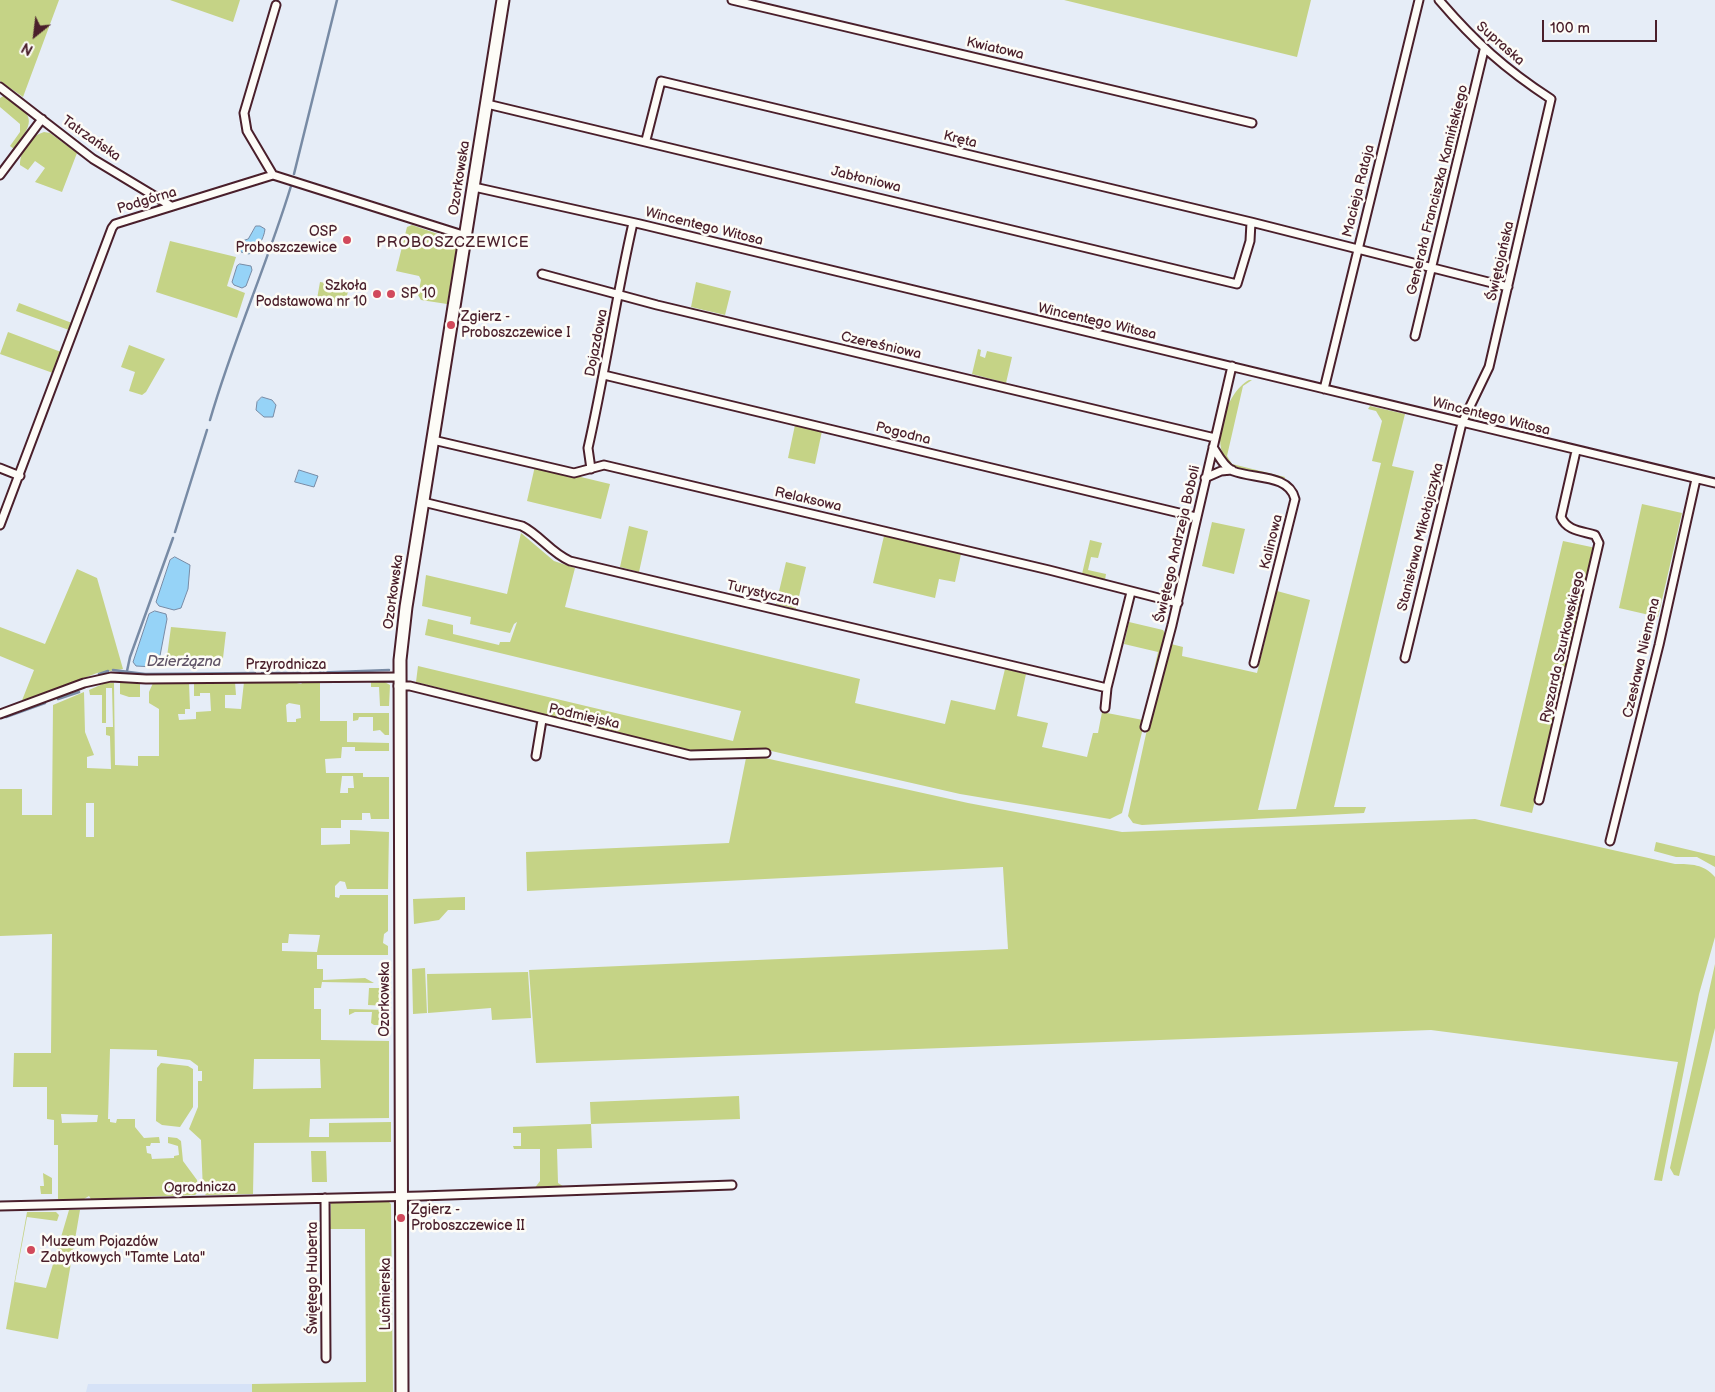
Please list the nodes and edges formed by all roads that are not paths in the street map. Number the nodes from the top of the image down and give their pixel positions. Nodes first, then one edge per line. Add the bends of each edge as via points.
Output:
1 (504, 0) edge
2 (732, 0) edge
3 (1419, 0) edge
4 (1439, 0) edge
5 (276, 5) dead end
6 (1484, 50) junction
7 (0, 87) edge
8 (1552, 99) joint
9 (487, 104) junction
10 (42, 119) junction
11 (1252, 123) dead end
12 (646, 140) junction
13 (0, 175) edge
14 (273, 175) junction
15 (474, 187) junction
16 (171, 206) junction
17 (1251, 222) junction
18 (633, 223) junction
19 (466, 236) junction
20 (1358, 248) junction
21 (1432, 268) junction
22 (542, 274) dead end
23 (1508, 287) junction
24 (619, 296) junction
25 (1415, 336) dead end
26 (1232, 366) junction
27 (604, 375) junction
28 (1324, 389) junction
29 (1462, 423) junction
30 (1215, 438) junction
31 (433, 440) junction
32 (1213, 446) junction
33 (1576, 451) junction
34 (0, 468) edge
35 (591, 469) junction
36 (1232, 470) junction
37 (20, 476) junction
38 (1205, 478) junction
39 (1696, 479) junction
40 (1715, 484) edge
41 (423, 502) junction
42 (1196, 517) junction
43 (0, 525) edge
44 (1131, 592) junction
45 (1178, 602) junction
46 (1405, 658) dead end
47 (1254, 663) dead end
48 (399, 681) junction
49 (1108, 688) junction
50 (1105, 708) dead end
51 (0, 714) edge
52 (542, 720) junction
53 (1145, 727) dead end
54 (766, 753) dead end
55 (536, 756) dead end
56 (1539, 800) dead end
57 (1610, 841) dead end
58 (732, 1184) dead end
59 (401, 1196) junction
60 (325, 1198) junction
61 (0, 1206) edge
62 (326, 1358) dead end
63 (402, 1392) edge

1 - 9 main road, Ozorkowska
2 - 11 street, Kwiatowa
3 - 20 street, Macieja Rataja
4 - 6 street, Supraska
5 - 14 street via 244,113 247,131
6 - 8 street, Supraska
6 - 21 street, Generała Franciszka Kamińskiego
7 - 10 street, Tatrzańska
8 - 23 street, Świętojańska
9 - 12 street, Jabłoniowa
9 - 15 main road, Ozorkowska
10 - 13 street
10 - 16 street, Tatrzańska via 93,158
12 - 17 street, Kręta via 661,81
12 - 17 street, Jabłoniowa via 1238,284 1250,241
14 - 16 street, Podgórna
14 - 19 street
15 - 18 street, Wincentego Witosa
15 - 19 main road, Ozorkowska
16 - 37 street, Podgórna via 115,224 112,228
17 - 20 street
18 - 24 street, Dojazdowa
18 - 26 street, Wincentego Witosa
19 - 31 main road, Ozorkowska
20 - 21 street
20 - 28 street, Macieja Rataja
21 - 23 street
21 - 25 street, Generała Franciszka Kamińskiego
22 - 24 street, Czereśniowa
23 - 29 street, Świętojańska via 1489,367
24 - 27 street, Dojazdowa
24 - 30 street, Czereśniowa
26 - 28 street, Wincentego Witosa
26 - 30 street, Świętego Andrzeja Boboli
27 - 35 street, Dojazdowa via 588,448
27 - 42 street, Pogodna
28 - 29 street, Wincentego Witosa
29 - 33 street, Wincentego Witosa
29 - 46 street, Stanisława Mikołajczyka
30 - 32 street, Świętego Andrzeja Boboli
31 - 35 street, Relaksowa via 574,473
31 - 41 main road, Ozorkowska
32 - 36 street
32 - 38 street, Świętego Andrzeja Boboli
33 - 39 street, Wincentego Witosa
33 - 56 street, Ryszarda Szurkowskiego via 1561,512 1563,522 1573,529 1595,535 1599,543
34 - 37 street
35 - 44 street, Relaksowa via 604,465
36 - 38 street
36 - 47 street, Kalinowa via 1285,484 1293,491 1295,499
37 - 43 street, Podgórna
38 - 42 street, Świętego Andrzeja Boboli
39 - 40 street, Wincentego Witosa
39 - 57 street, Czesława Niemena
41 - 48 main road, Ozorkowska via 404,622
41 - 49 street, Turystyczna via 522,526 532,531 558,556 570,560
42 - 45 street, Świętego Andrzeja Boboli
44 - 45 street, Relaksowa
44 - 49 street
45 - 53 street, Świętego Andrzeja Boboli
48 - 51 street, Przyrodnicza via 112,677 84,683
48 - 52 street, Podmiejska
48 - 59 main road, Ozorkowska
49 - 50 street
52 - 54 street, Podmiejska via 690,755
52 - 55 street
58 - 59 street, Ogrodnicza
59 - 60 street, Ogrodnicza
59 - 63 main road, Lućmierska
60 - 61 street, Ogrodnicza
60 - 62 street, Świętego Huberta

